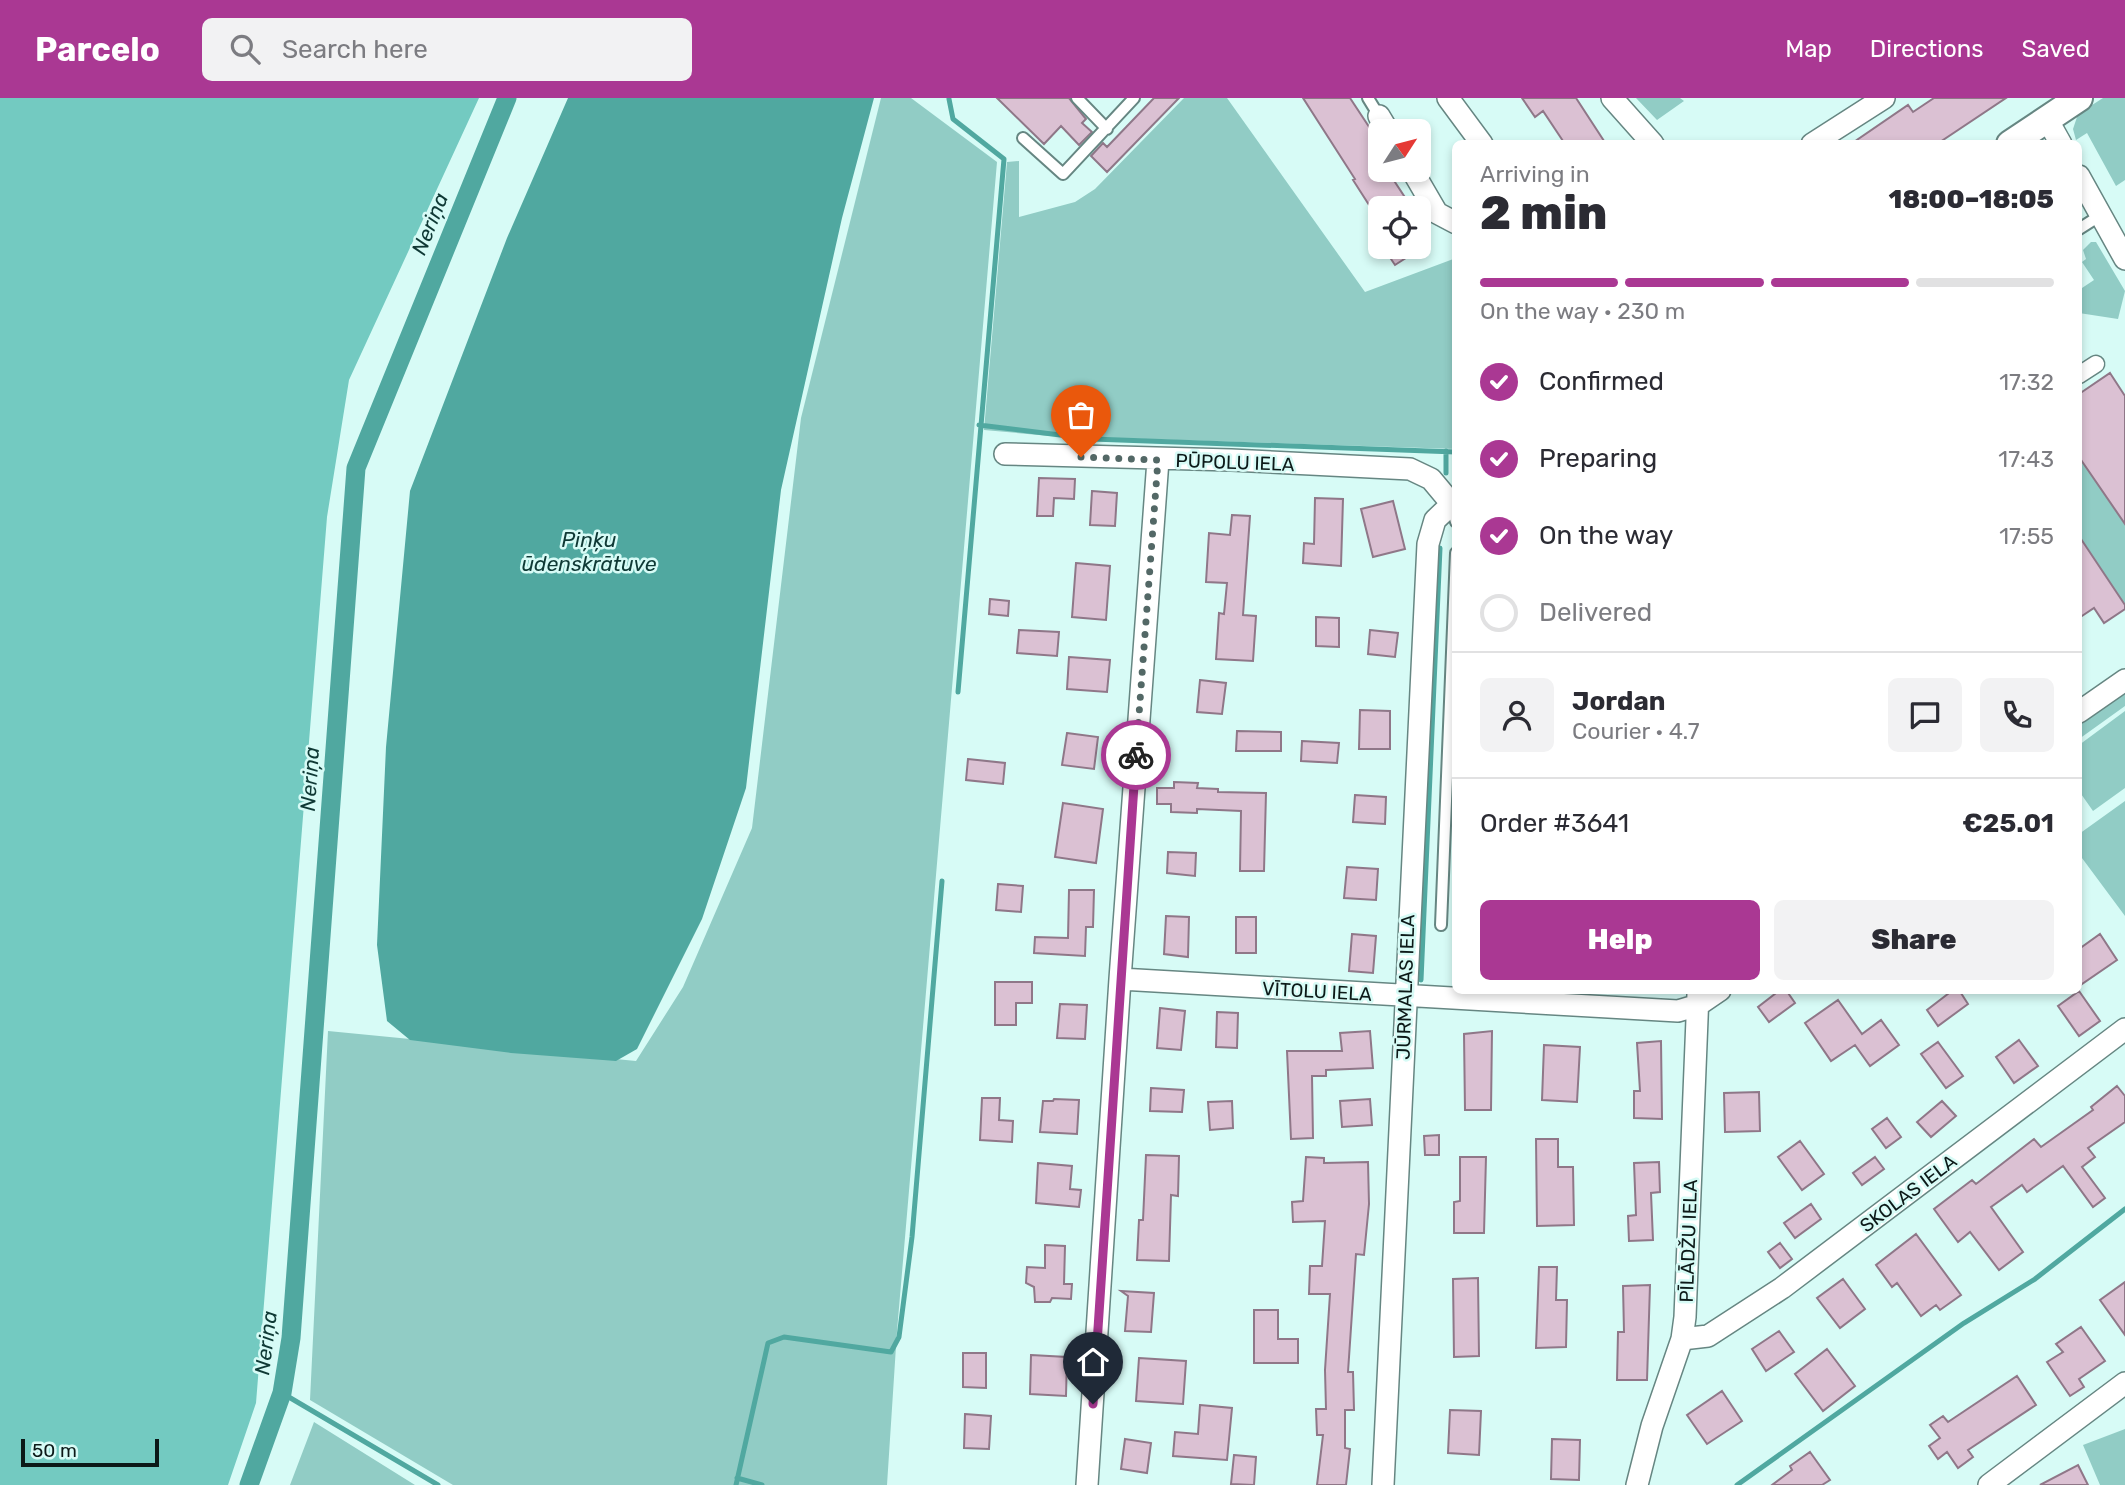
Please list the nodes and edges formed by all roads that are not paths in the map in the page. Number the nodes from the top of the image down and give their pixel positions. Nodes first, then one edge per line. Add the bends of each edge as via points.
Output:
1 (1077, 98) edge
2 (1134, 98) edge
3 (1448, 98) edge
4 (1612, 98) edge
5 (1884, 98) edge
6 (2061, 106) edge
7 (1107, 128) junction
8 (1023, 138) dead end
9 (1479, 140) edge
10 (1649, 140) edge
11 (1818, 140) edge
12 (2015, 140) edge
13 (2061, 140) edge
14 (2082, 181) edge
15 (1419, 182) edge
16 (2101, 215) junction
17 (1452, 221) edge
18 (2082, 227) edge
19 (2125, 259) edge
20 (2096, 364) dead end
21 (2082, 373) edge
22 (1005, 454) dead end
23 (1158, 460) junction
24 (1452, 505) edge
25 (1452, 509) edge
26 (1452, 652) edge
27 (2125, 680) edge
28 (2082, 710) edge
29 (1441, 925) dead end
30 (1120, 979) junction
31 (1404, 996) junction
32 (1698, 998) edge
33 (2125, 1029) edge
34 (1682, 1339) junction
35 (2125, 1383) edge
36 (2125, 1404) edge
37 (2092, 1408) junction
38 (1087, 1485) edge
39 (1383, 1485) edge
40 (1637, 1485) edge
41 (1989, 1485) edge

1 - 7 lane
2 - 7 lane
3 - 9 street
4 - 10 street
5 - 11 street
6 - 12 street
6 - 13 street
7 - 8 lane via 1063,174
14 - 16 street
15 - 17 street via 1437,213
16 - 18 lane
16 - 19 street
20 - 21 street
22 - 23 street, PŪPOLU IELA
23 - 24 street, PŪPOLU IELA via 1410,470 1431,479
23 - 30 street
25 - 31 street, JŪRMALAS IELA via 1435,520 1427,544
26 - 29 lane
27 - 28 street
30 - 31 street, VĪTOLU IELA
30 - 38 street
31 - 32 street, VĪTOLU IELA via 1678,1011
31 - 39 street, JŪRMALAS IELA
32 - 34 street, PĪLĀDŽU IELA
33 - 34 street, SKOLAS IELA via 1782,1287 1708,1336
34 - 40 street, PĪLĀDŽU IELA
35 - 37 street
36 - 37 street
37 - 41 street

